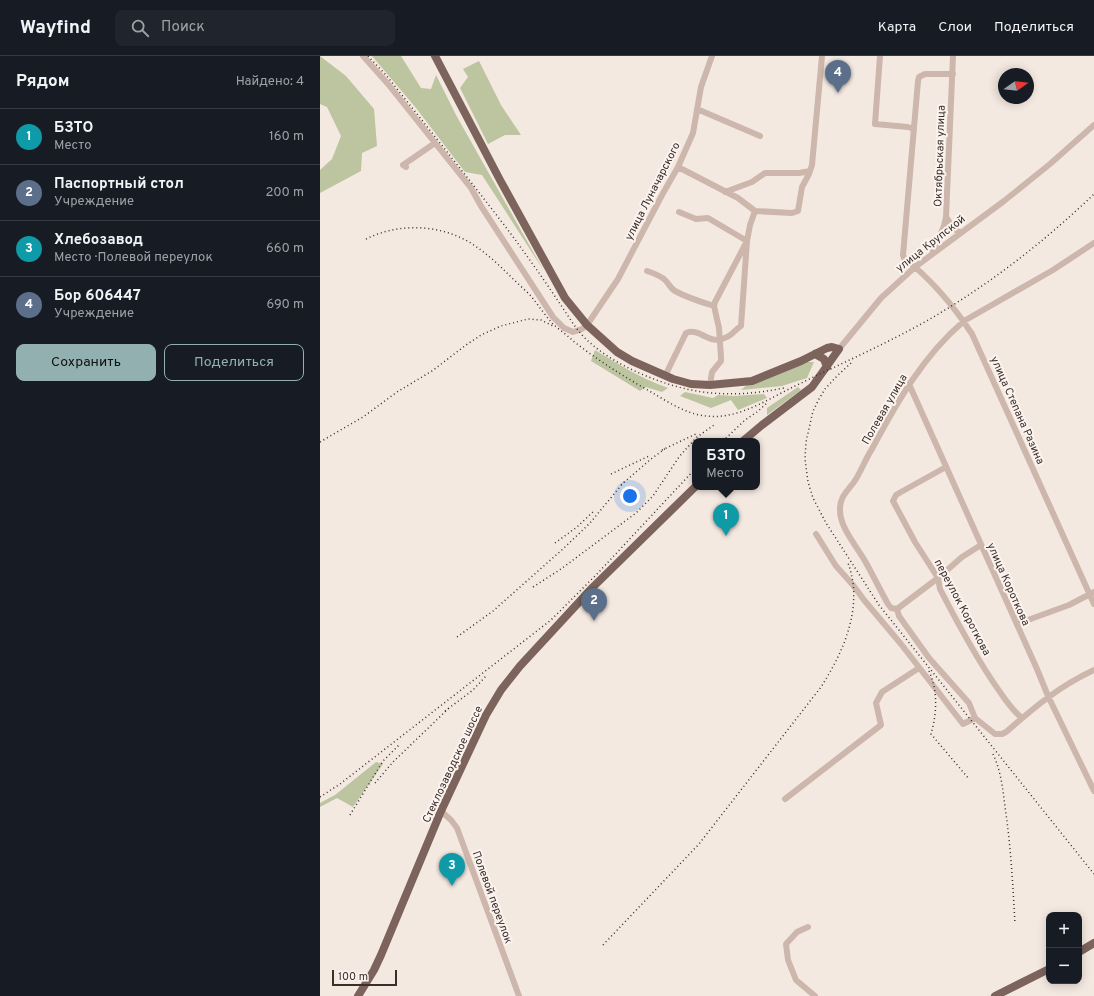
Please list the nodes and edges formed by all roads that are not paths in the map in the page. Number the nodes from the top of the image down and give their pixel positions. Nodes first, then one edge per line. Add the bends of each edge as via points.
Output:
1 (362, 56) edge
2 (435, 56) edge
3 (712, 56) edge
4 (822, 56) edge
5 (880, 56) edge
6 (954, 56) edge
7 (953, 74) junction
8 (697, 109) junction
9 (1094, 126) edge
10 (914, 129) junction
11 (760, 136) dead end
12 (435, 143) junction
13 (406, 167) dead end
14 (678, 167) junction
15 (810, 171) junction
16 (725, 192) junction
17 (755, 211) junction
18 (679, 212) dead end
19 (946, 218) junction
20 (961, 233) junction
21 (747, 241) junction
22 (1094, 243) edge
23 (932, 253) junction
24 (915, 266) junction
25 (647, 270) dead end
26 (714, 306) junction
27 (964, 321) junction
28 (587, 325) junction
29 (720, 340) junction
30 (839, 349) junction
31 (815, 354) junction
32 (827, 368) junction
33 (665, 376) junction
34 (909, 384) junction
35 (710, 385) junction
36 (747, 438) edge
37 (946, 467) junction
38 (692, 490) edge
39 (816, 534) dead end
40 (981, 545) junction
41 (938, 578) junction
42 (1092, 593) edge
43 (1094, 604) edge
44 (897, 609) junction
45 (1017, 624) junction
46 (919, 668) junction
47 (1094, 670) edge
48 (1048, 696) junction
49 (975, 718) junction
50 (1022, 718) junction
51 (1094, 791) edge
52 (785, 799) dead end
53 (441, 811) junction
54 (808, 927) dead end
55 (1094, 944) edge
56 (1082, 950) edge
57 (1046, 970) edge
58 (358, 996) edge
59 (519, 996) edge
60 (815, 996) edge
61 (995, 996) edge

1 - 12 street
2 - 28 main road via 560,289
3 - 8 street, улица Луначарского via 701,87
4 - 15 street
5 - 10 street via 875,124
6 - 7 street, Октябрьская улица
7 - 10 street via 925,74 919,78
7 - 19 street, Октябрьская улица
8 - 11 street
8 - 14 street, улица Луначарского via 692,133
9 - 20 street, улица Крупской via 1050,164
10 - 24 street, улица Степана Разина via 903,255
12 - 13 street via 403,165
12 - 28 street via 471,188 553,317 564,328 573,332
14 - 16 street
14 - 28 street, улица Луначарского via 618,279
15 - 16 street via 765,173 752,182
15 - 17 street via 802,187 798,211
16 - 17 street
17 - 21 street
18 - 21 street via 696,219 708,218
19 - 20 street via 954,229
19 - 23 street, Октябрьская улица
20 - 23 street, улица Крупской
21 - 26 street
21 - 29 street via 741,326
22 - 27 street, Полевая улица via 1053,270
23 - 24 street, улица Крупской
24 - 27 street, улица Степана Разина
24 - 30 street, улица Крупской via 881,298
25 - 26 street via 663,278 669,287 677,292
26 - 29 street
27 - 34 street, Полевая улица via 931,354
27 - 42 street, улица Степана Разина via 979,348
28 - 33 main road via 620,355
29 - 33 street via 712,340 695,331 686,333
29 - 35 street via 720,361 712,372
30 - 31 main road via 832,347
30 - 32 main road, улица Крупской
31 - 32 main road via 824,359
31 - 35 main road via 752,381
32 - 36 main road, улица Крупской via 812,386
33 - 35 main road via 684,382
34 - 37 street, улица Короткова
34 - 44 street, Полевая улица via 856,479 841,498 840,510 844,526 888,604 891,608
37 - 40 street, улица Короткова
37 - 41 street, переулок Короткова via 896,495 893,501
38 - 53 main road, Стеклозаводское шоссе via 593,587 506,683 486,715
39 - 46 street via 836,566
40 - 41 street via 958,560
40 - 45 street, улица Короткова
41 - 44 street
41 - 50 street, переулок Короткова via 938,584 977,656 1013,710
42 - 43 street
42 - 45 street via 1069,605
44 - 49 street via 899,616 929,658 969,703
45 - 48 street, улица Короткова
46 - 49 street via 963,724
46 - 52 street via 882,692 876,702 881,725
47 - 48 street
48 - 50 street
48 - 51 street, улица Короткова
49 - 50 street via 998,735 1006,732
53 - 58 main road, Стеклозаводское шоссе via 381,955
53 - 59 street, Полевой переулок via 457,828
54 - 60 street via 797,932 786,944 788,960 796,980
55 - 56 main road
57 - 61 main road

